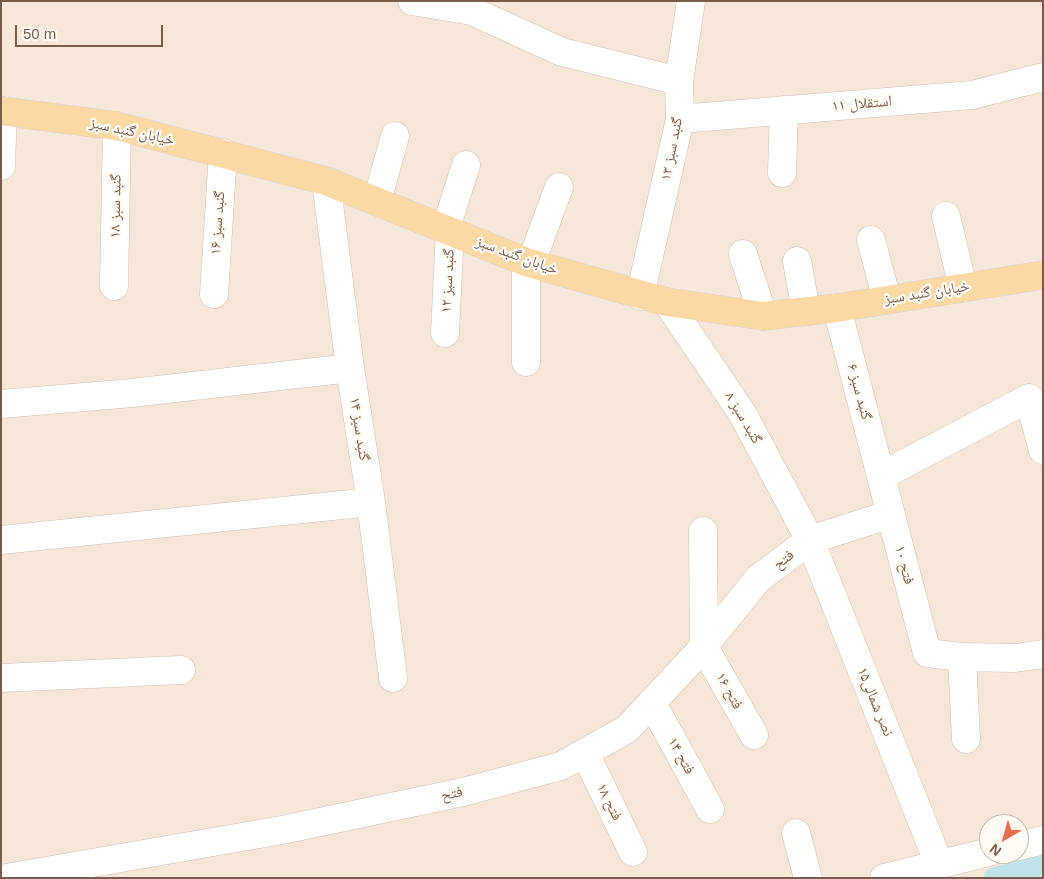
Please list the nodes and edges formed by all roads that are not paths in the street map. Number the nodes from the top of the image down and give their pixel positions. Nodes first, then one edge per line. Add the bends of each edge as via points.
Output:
1 (412, 1) edge
2 (691, 1) edge
3 (1043, 77) edge
4 (679, 81) junction
5 (784, 110) junction
6 (2, 111) edge
7 (680, 119) junction
8 (117, 126) junction
9 (395, 136) dead end
10 (223, 153) junction
11 (466, 165) dead end
12 (1, 166) edge
13 (782, 172) dead end
14 (326, 181) junction
15 (559, 188) dead end
16 (377, 201) junction
17 (946, 216) dead end
18 (448, 229) junction
19 (871, 240) dead end
20 (742, 254) dead end
21 (797, 261) dead end
22 (528, 263) junction
23 (1043, 275) edge
24 (114, 286) dead end
25 (963, 288) junction
26 (214, 294) dead end
27 (640, 296) junction
28 (887, 300) junction
29 (666, 302) junction
30 (837, 308) junction
31 (806, 311) junction
32 (763, 316) junction
33 (445, 333) dead end
34 (526, 362) dead end
35 (350, 368) junction
36 (1036, 399) edge
37 (1, 404) edge
38 (1043, 450) edge
39 (881, 476) junction
40 (371, 502) junction
41 (891, 514) junction
42 (703, 532) dead end
43 (1, 540) edge
44 (810, 540) junction
45 (704, 647) junction
46 (1043, 654) edge
47 (962, 657) junction
48 (181, 670) dead end
49 (1, 678) edge
50 (393, 678) dead end
51 (652, 703) junction
52 (754, 735) dead end
53 (966, 739) dead end
54 (585, 753) junction
55 (710, 809) dead end
56 (796, 834) dead end
57 (1043, 840) edge
58 (1029, 844) edge
59 (633, 852) dead end
60 (979, 854) edge
61 (939, 864) junction
62 (6, 878) edge
63 (808, 878) edge
64 (884, 878) edge

1 - 4 street via 472,11 562,52
2 - 4 street, گنبد سبز ۱۳
3 - 5 street, استقلال ۱۱ via 972,95
4 - 7 street, گنبد سبز ۱۳
5 - 7 street, استقلال ۱۱
5 - 13 street
6 - 8 main road, خیابان گنبد سبز
6 - 12 street
7 - 27 street, گنبد سبز ۱۳
8 - 10 main road, خیابان گنبد سبز
8 - 24 street, گنبد سبز ۱۸
9 - 16 street
10 - 14 main road, خیابان گنبد سبز
10 - 26 street, گنبد سبز ۱۶
11 - 18 street, گنبد سبز ۱۲
14 - 16 main road, خیابان گنبد سبز
14 - 35 street, گنبد سبز ۱۴
15 - 22 street
16 - 18 main road, خیابان گنبد سبز
17 - 25 street
18 - 22 main road, خیابان گنبد سبز
18 - 33 street, گنبد سبز ۱۲
19 - 28 street
20 - 32 street
21 - 31 street
22 - 27 main road, خیابان گنبد سبز
22 - 34 street
23 - 25 main road, خیابان گنبد سبز
25 - 28 main road, خیابان گنبد سبز
27 - 29 main road, خیابان گنبد سبز
28 - 30 main road, خیابان گنبد سبز
29 - 32 main road, خیابان گنبد سبز
29 - 44 street, گنبد سبز ۸ via 742,413
30 - 31 main road, خیابان گنبد سبز
30 - 39 street, گنبد سبز ۶
31 - 32 main road, خیابان گنبد سبز
35 - 37 street
35 - 40 street, گنبد سبز ۱۴
36 - 38 street
36 - 39 street
39 - 41 street, فتح ۱۰
40 - 43 street
40 - 50 street, گنبد سبز ۱۴
41 - 44 street, فتح
41 - 47 street, فتح ۱۰ via 927,653
42 - 45 street
44 - 45 street, فتح via 758,579
44 - 61 street, نصر شمالی۱۵
45 - 51 street, فتح
45 - 52 street, فتح ۱۶
46 - 47 street via 1015,658
47 - 53 street
48 - 49 street
51 - 54 street, فتح via 627,729
51 - 55 street, فتح ۱۴
54 - 59 street, فتح ۱۸
54 - 62 street, فتح via 561,766 463,792 282,830
56 - 63 street
57 - 58 street
60 - 61 street
61 - 64 street

